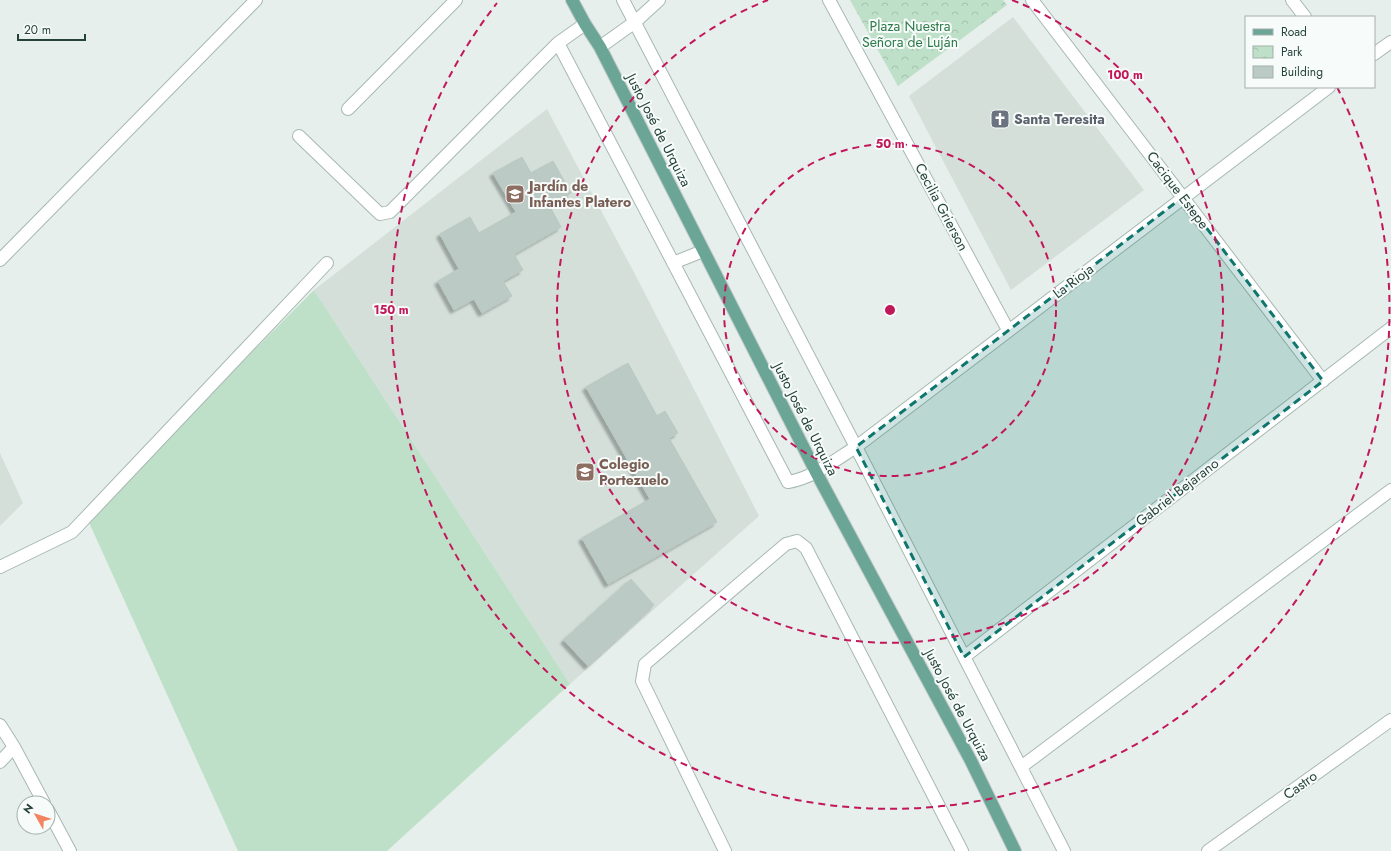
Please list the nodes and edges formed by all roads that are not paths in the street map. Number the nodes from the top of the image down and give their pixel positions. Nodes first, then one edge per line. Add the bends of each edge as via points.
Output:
1 (256, 0) edge
2 (456, 0) edge
3 (572, 0) edge
4 (623, 0) edge
5 (659, 0) edge
6 (829, 0) edge
7 (1032, 0) edge
8 (1292, 0) edge
9 (1304, 16) edge
10 (635, 22) junction
11 (585, 24) junction
12 (1391, 42) edge
13 (558, 43) junction
14 (600, 47) junction
15 (1375, 53) edge
16 (1328, 88) edge
17 (348, 109) dead end
18 (299, 136) dead end
19 (1183, 197) junction
20 (704, 251) junction
21 (0, 260) edge
22 (327, 263) dead end
23 (673, 263) junction
24 (1391, 328) edge
25 (1008, 330) junction
26 (1323, 380) junction
27 (856, 447) junction
28 (816, 472) junction
29 (1391, 490) edge
30 (0, 567) edge
31 (964, 657) junction
32 (1391, 720) edge
33 (0, 725) edge
34 (14, 747) junction
35 (0, 762) edge
36 (1021, 767) junction
37 (40, 795) edge
38 (56, 825) edge
39 (70, 851) edge
40 (726, 851) edge
41 (962, 851) edge
42 (1015, 851) edge
43 (1064, 851) edge
44 (1208, 851) edge

1 - 21 street
2 - 17 street
3 - 11 main road, Justo José de Urquiza
4 - 10 street
5 - 10 street
6 - 25 street, Cecilia Grierson
7 - 19 street, Cacique Estepe
8 - 9 street
10 - 14 street
10 - 27 street
11 - 13 street
11 - 14 main road, Justo José de Urquiza
12 - 15 street
13 - 18 street via 390,212 380,214
13 - 23 street
14 - 20 main road, Justo José de Urquiza
16 - 19 street, La Rioja
19 - 25 street, La Rioja
19 - 26 street, Cacique Estepe
20 - 23 street
20 - 28 main road, Justo José de Urquiza
22 - 30 street via 72,532
23 - 28 street, La Rioja via 788,482
24 - 26 street, Gabriel Bejarano
25 - 27 street, La Rioja
26 - 31 street, Gabriel Bejarano
27 - 28 street, La Rioja
27 - 31 street
28 - 42 main road, Justo José de Urquiza via 971,762
29 - 36 street
31 - 36 street
32 - 44 street, Castro
33 - 34 street
34 - 35 street
34 - 37 street
36 - 43 street
38 - 39 street
40 - 41 street via 642,681 645,664 786,544 797,540 806,548

